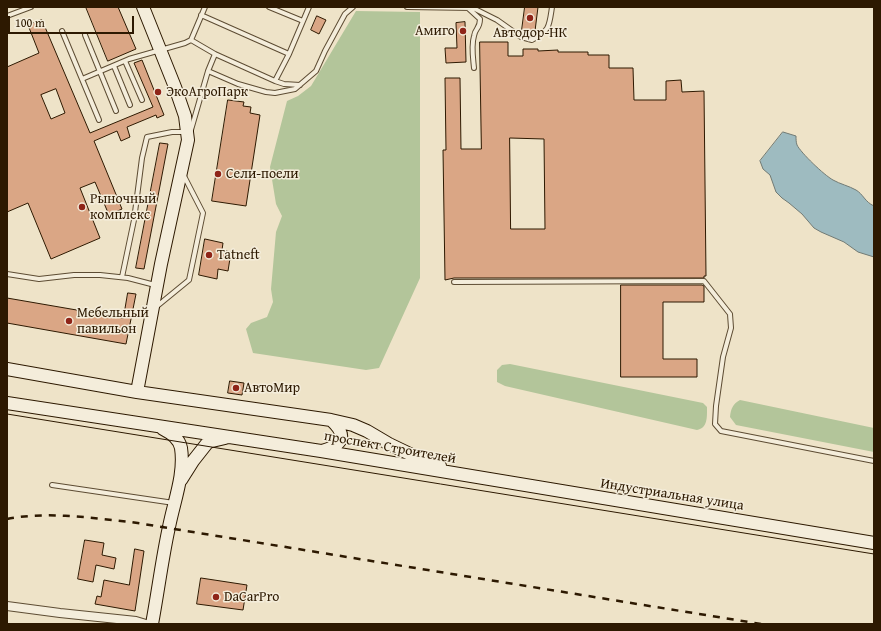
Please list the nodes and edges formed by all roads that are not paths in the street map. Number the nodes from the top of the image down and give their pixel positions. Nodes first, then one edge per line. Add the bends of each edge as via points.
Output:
1 (31, 7) edge
2 (143, 7) edge
3 (205, 7) edge
4 (268, 7) edge
5 (309, 7) edge
6 (352, 7) edge
7 (407, 7) edge
8 (552, 7) edge
9 (425, 8) edge
10 (467, 8) edge
11 (201, 15) junction
12 (7, 16) edge
13 (303, 22) junction
14 (62, 31) dead end
15 (85, 35) dead end
16 (191, 40) junction
17 (161, 51) junction
18 (215, 54) junction
19 (289, 54) junction
20 (125, 61) junction
21 (114, 66) junction
22 (474, 68) dead end
23 (208, 71) junction
24 (100, 72) junction
25 (82, 79) junction
26 (275, 81) junction
27 (301, 85) junction
28 (142, 100) dead end
29 (130, 105) dead end
30 (116, 111) dead end
31 (99, 120) dead end
32 (188, 136) junction
33 (182, 172) junction
34 (7, 274) edge
35 (122, 277) junction
36 (454, 282) dead end
37 (157, 286) junction
38 (152, 310) junction
39 (10, 371) edge
40 (137, 392) junction
41 (7, 403) edge
42 (331, 420) junction
43 (156, 426) junction
44 (230, 437) junction
45 (321, 451) junction
46 (874, 461) edge
47 (465, 476) junction
48 (180, 481) junction
49 (52, 485) dead end
50 (174, 503) junction
51 (874, 543) edge
52 (7, 606) edge
53 (146, 624) edge
54 (152, 624) edge

1 - 12 lane
2 - 17 main road
3 - 11 lane
4 - 13 lane
5 - 13 lane
6 - 27 lane via 345,14 324,51 316,71
7 - 9 lane
8 - 10 lane via 550,24 545,33 532,40 521,37 497,20 473,8
9 - 10 lane
10 - 22 lane via 480,19 480,26 473,40
11 - 16 lane
11 - 19 lane
13 - 19 lane
14 - 25 lane
15 - 24 lane
16 - 17 lane
16 - 18 lane
17 - 20 lane
17 - 32 main road via 185,116
18 - 23 lane
18 - 26 lane
19 - 26 lane
20 - 21 lane
20 - 28 lane
21 - 24 lane
21 - 29 lane
23 - 27 lane via 238,84 275,93 287,92
23 - 32 lane
24 - 25 lane
24 - 30 lane
25 - 31 lane
26 - 27 lane
32 - 33 main road
32 - 35 lane via 172,132 146,137 134,220
33 - 37 main road
33 - 38 lane via 203,213 189,280
34 - 35 lane via 39,279 74,275
35 - 37 lane
36 - 46 lane via 704,281 730,314 731,328 723,356 716,406 716,424 720,431
37 - 38 main road
38 - 40 main road
39 - 40 main road, проспект Строителей
40 - 42 main road, проспект Строителей
41 - 43 main road, проспект Строителей
42 - 45 main road via 339,427 341,438 333,448
42 - 47 main road, проспект Строителей via 353,425 414,456
43 - 44 main road, проспект Строителей
43 - 48 main road via 174,436 181,446
44 - 45 main road, проспект Строителей
44 - 48 main road via 208,442
45 - 47 main road, проспект Строителей
47 - 51 main road, Индустриальная улица
48 - 50 main road
49 - 50 lane
50 - 54 main road
52 - 53 street

